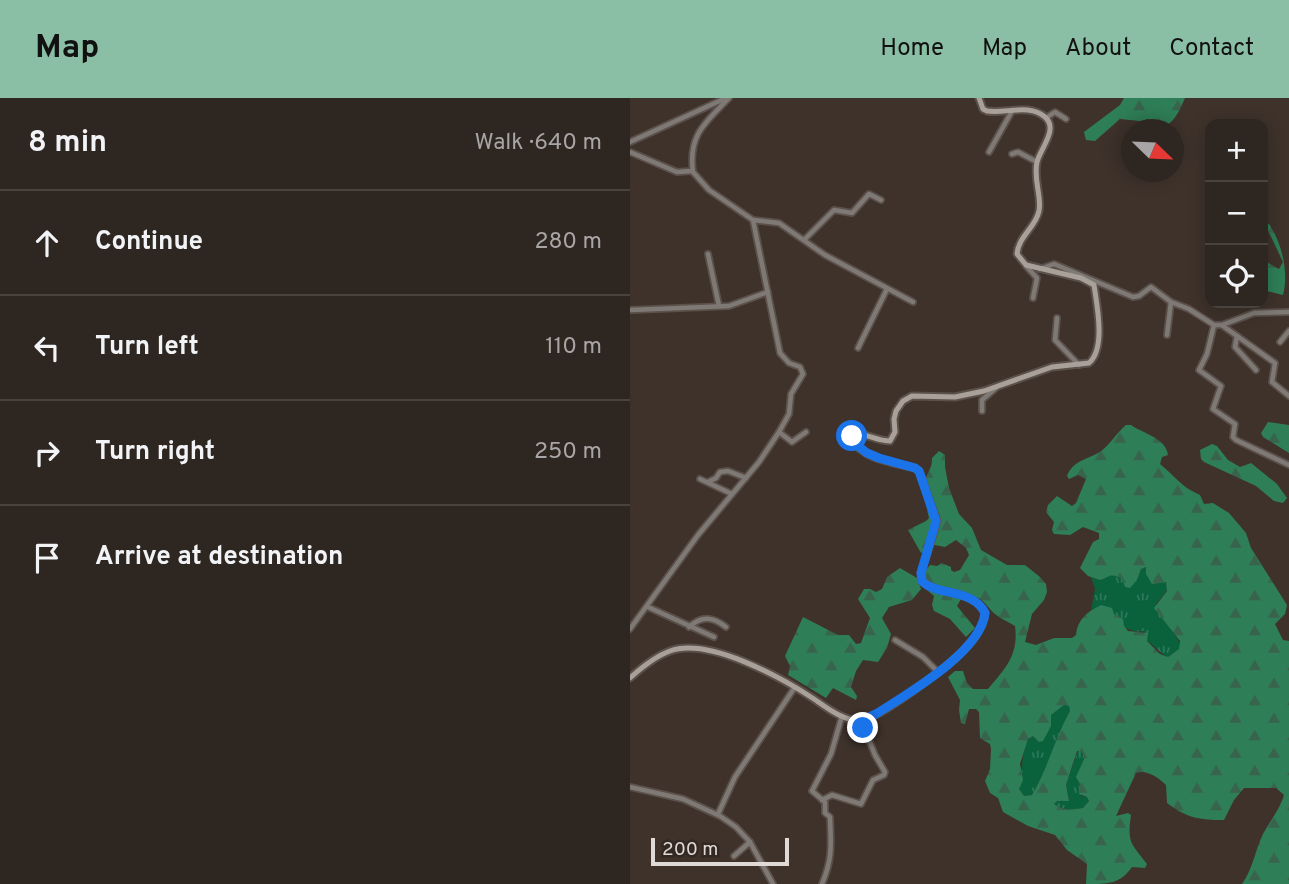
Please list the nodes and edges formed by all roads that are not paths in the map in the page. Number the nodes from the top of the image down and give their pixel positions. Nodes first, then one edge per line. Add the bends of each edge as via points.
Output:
1 (728, 98) edge
2 (979, 98) edge
3 (1012, 111) junction
4 (1046, 118) junction
5 (1066, 119) dead end
6 (630, 142) edge
7 (630, 152) edge
8 (989, 152) dead end
9 (1012, 154) dead end
10 (1037, 162) junction
11 (692, 171) junction
12 (881, 200) dead end
13 (753, 220) junction
14 (804, 240) junction
15 (708, 254) dead end
16 (1026, 265) junction
17 (1040, 269) junction
18 (887, 289) junction
19 (768, 292) junction
20 (1033, 298) dead end
21 (913, 302) dead end
22 (1171, 302) junction
23 (719, 306) junction
24 (631, 310) edge
25 (1289, 312) edge
26 (1057, 317) dead end
27 (1214, 325) junction
28 (1222, 325) junction
29 (1289, 331) edge
30 (1167, 335) dead end
31 (1237, 336) junction
32 (1280, 342) dead end
33 (858, 348) dead end
34 (1080, 366) junction
35 (1256, 370) dead end
36 (997, 387) junction
37 (1289, 396) edge
38 (982, 411) dead end
39 (779, 432) junction
40 (806, 432) dead end
41 (1289, 465) edge
42 (746, 478) junction
43 (699, 479) dead end
44 (708, 482) junction
45 (732, 494) junction
46 (648, 607) junction
47 (689, 627) junction
48 (726, 627) dead end
49 (630, 629) edge
50 (714, 637) dead end
51 (895, 640) dead end
52 (939, 672) junction
53 (630, 678) edge
54 (795, 687) junction
55 (842, 716) junction
56 (862, 720) junction
57 (630, 787) edge
58 (822, 800) junction
59 (718, 814) junction
60 (750, 842) junction
61 (734, 856) dead end
62 (773, 884) edge
63 (822, 884) edge

1 - 6 street
1 - 11 street via 697,134
2 - 3 street via 987,111
3 - 4 street via 1028,110
3 - 8 street
4 - 5 street via 1055,112
4 - 10 street via 1051,131
7 - 11 street via 677,172
9 - 10 street via 1018,152
10 - 16 street via 1039,211 1017,248
11 - 13 street via 709,190
12 - 14 street via 869,194 852,213 834,210
13 - 14 street via 779,223
13 - 19 street
14 - 18 street
15 - 23 street
16 - 17 street
16 - 20 street via 1037,278
17 - 22 street via 1052,263 1133,297 1150,287
17 - 34 street via 1094,285 1097,351 1093,360
18 - 21 street
18 - 33 street
19 - 23 street
19 - 39 street via 780,354 803,374
22 - 27 street
22 - 30 street
23 - 24 street
25 - 28 street via 1254,313
26 - 34 street via 1055,340
27 - 28 street
27 - 41 street via 1199,370 1221,386 1213,409 1235,424 1236,440
28 - 31 street
29 - 32 street
31 - 35 street via 1235,346
31 - 37 street via 1275,363 1272,382
34 - 36 street via 1052,367
36 - 38 street via 982,400
36 - 52 street via 955,397 912,396 896,411 890,441 852,436 867,453 919,471 936,521 922,581 960,594 983,609 977,633
39 - 40 street via 792,442
39 - 42 street
42 - 44 street via 728,471
42 - 45 street
43 - 44 street
44 - 45 street
45 - 46 street
46 - 47 street
46 - 49 street
47 - 48 street via 701,618
47 - 50 street
51 - 52 street
52 - 56 street
53 - 54 street via 669,651 691,648 765,670
54 - 55 street
54 - 59 street via 735,778
55 - 56 street
55 - 58 street via 831,754 812,791
56 - 58 street via 884,775 873,780 861,804 832,795
57 - 59 street via 683,799
58 - 63 street via 830,817 832,849
59 - 60 street
60 - 61 street
60 - 62 street

